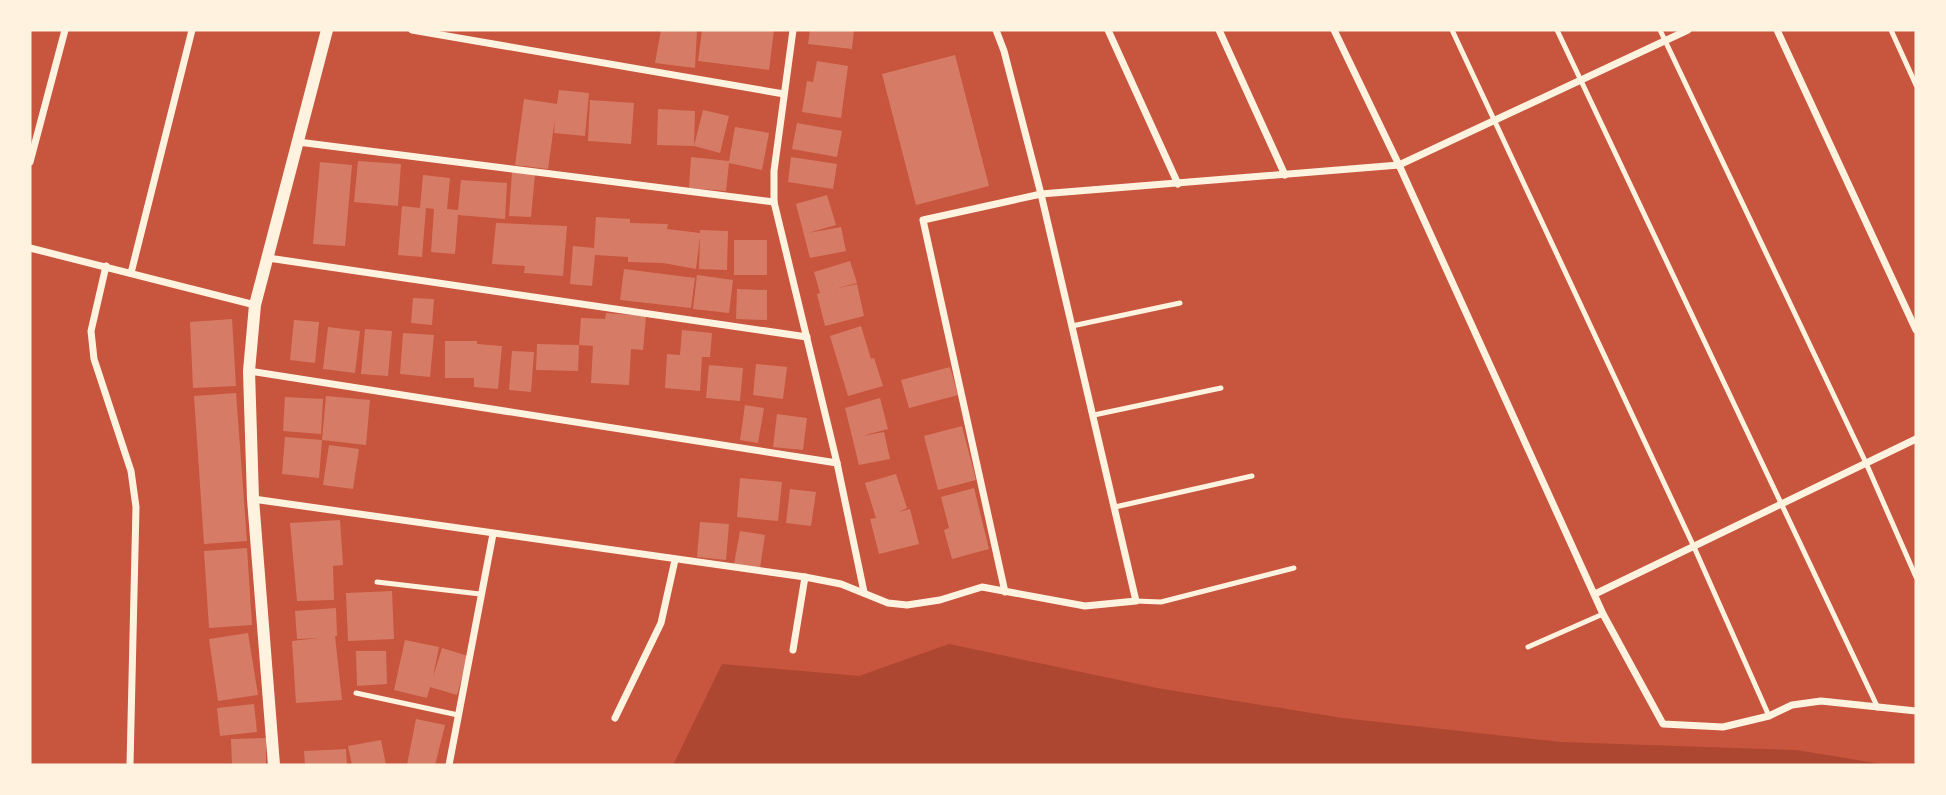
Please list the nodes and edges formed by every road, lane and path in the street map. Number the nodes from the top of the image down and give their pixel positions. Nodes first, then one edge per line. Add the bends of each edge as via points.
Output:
1 (65, 30) edge
2 (192, 30) edge
3 (327, 30) edge
4 (412, 30) edge
5 (793, 30) edge
6 (996, 30) edge
7 (1108, 30) edge
8 (1219, 30) edge
9 (1334, 30) edge
10 (1452, 30) edge
11 (1557, 30) edge
12 (1660, 30) edge
13 (1688, 30) edge
14 (1777, 30) edge
15 (1891, 30) edge
16 (1665, 40) junction
17 (1580, 81) junction
18 (1916, 85) edge
19 (783, 94) junction
20 (1495, 120) junction
21 (298, 142) junction
22 (30, 162) edge
23 (1399, 165) junction
24 (1285, 175) junction
25 (1178, 184) junction
26 (1041, 194) junction
27 (774, 202) junction
28 (30, 248) edge
29 (268, 258) junction
30 (106, 266) junction
31 (131, 273) junction
32 (1180, 303) dead end
33 (255, 305) junction
34 (1072, 327) junction
35 (1916, 330) edge
36 (807, 337) junction
37 (249, 371) junction
38 (1221, 388) dead end
39 (1094, 415) junction
40 (1916, 439) edge
41 (837, 463) junction
42 (1866, 463) junction
43 (1252, 476) dead end
44 (253, 499) junction
45 (1782, 504) junction
46 (1115, 507) junction
47 (493, 534) junction
48 (1694, 547) junction
49 (675, 560) junction
50 (1294, 568) dead end
51 (805, 577) junction
52 (1916, 577) edge
53 (377, 582) dead end
54 (864, 592) junction
55 (1004, 592) junction
56 (480, 594) junction
57 (1595, 594) junction
58 (1136, 601) junction
59 (1603, 614) junction
60 (1528, 647) dead end
61 (793, 650) dead end
62 (356, 693) dead end
63 (1878, 708) junction
64 (1916, 711) edge
65 (458, 715) junction
66 (1769, 716) junction
67 (615, 719) dead end
68 (130, 765) edge
69 (274, 765) edge
70 (449, 765) edge

1 - 22 street
2 - 31 street
3 - 21 street
4 - 19 street
5 - 19 street
6 - 26 street
7 - 25 street
8 - 24 street
9 - 23 street
10 - 20 lane
11 - 17 lane
12 - 16 lane
13 - 16 street
14 - 35 street
15 - 18 lane
16 - 17 street
16 - 42 lane
17 - 20 street
17 - 45 lane
19 - 27 street
20 - 23 street
20 - 48 lane
21 - 27 street
21 - 29 street
23 - 24 street
23 - 57 street
24 - 25 street
25 - 26 street
26 - 34 street
26 - 55 street via 923,220
27 - 36 street
28 - 30 street
29 - 33 street
29 - 36 street
30 - 31 street
30 - 68 street via 91,331 94,359 131,471 136,507
31 - 33 street
32 - 34 lane
33 - 37 street
34 - 39 street
36 - 41 street
37 - 41 street
37 - 44 street
38 - 39 lane
39 - 46 street
40 - 42 street
41 - 54 street
42 - 45 street
42 - 52 lane
43 - 46 lane
44 - 47 street
44 - 69 street
45 - 48 street
45 - 63 lane
46 - 58 street
47 - 49 street
47 - 56 street
48 - 57 street
48 - 66 lane
49 - 51 street
49 - 67 street via 661,623
50 - 58 lane via 1161,602
51 - 54 street
51 - 61 street
53 - 56 lane
54 - 55 street via 888,603 907,605 982,587
55 - 58 street via 1085,606
56 - 65 street
57 - 59 street
59 - 60 lane
59 - 66 street via 1663,724 1723,727
62 - 65 lane
63 - 64 street
63 - 66 street via 1821,701 1792,705
65 - 70 street

